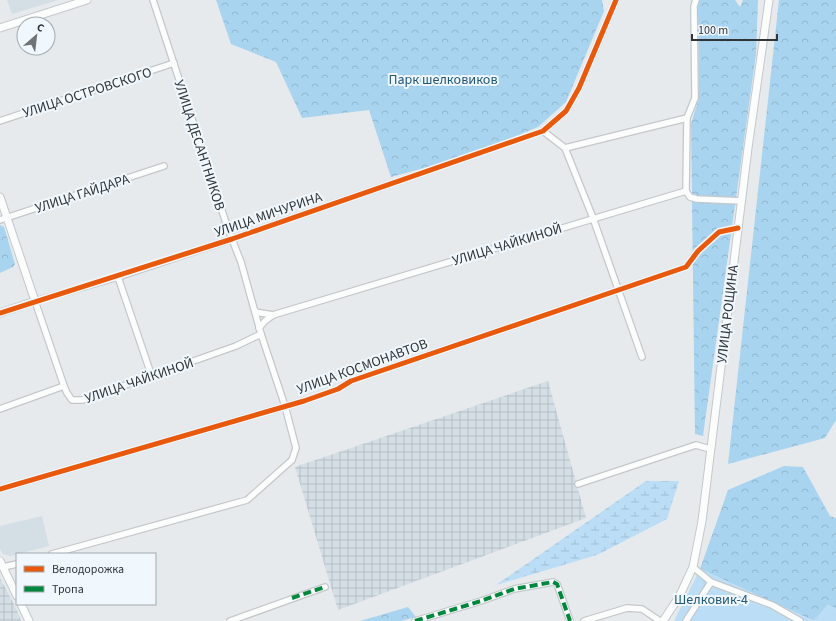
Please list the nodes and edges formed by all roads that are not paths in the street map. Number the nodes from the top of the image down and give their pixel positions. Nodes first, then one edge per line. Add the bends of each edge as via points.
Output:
1 (87, 0) edge
2 (153, 0) edge
3 (616, 0) edge
4 (696, 0) edge
5 (769, 0) edge
6 (0, 28) edge
7 (174, 63) junction
8 (687, 118) junction
9 (0, 121) edge
10 (543, 131) junction
11 (565, 148) junction
12 (164, 166) dead end
13 (686, 191) junction
14 (0, 197) edge
15 (742, 201) junction
16 (593, 218) junction
17 (3, 219) edge
18 (738, 228) junction
19 (232, 239) junction
20 (118, 277) junction
21 (618, 290) junction
22 (35, 301) junction
23 (255, 312) junction
24 (0, 313) edge
25 (273, 315) junction
26 (260, 331) junction
27 (642, 357) dead end
28 (152, 377) junction
29 (64, 386) junction
30 (285, 406) junction
31 (0, 409) edge
32 (710, 449) junction
33 (578, 484) dead end
34 (0, 489) edge
35 (56, 553) edge
36 (2, 564) edge
37 (16, 564) edge
38 (693, 567) junction
39 (711, 582) junction
40 (325, 587) dead end
41 (16, 594) edge
42 (21, 605) edge
43 (29, 621) edge
44 (230, 621) edge
45 (416, 621) edge
46 (570, 621) edge
47 (584, 621) edge
48 (660, 621) edge
49 (663, 621) edge
50 (686, 621) edge
51 (800, 621) edge

1 - 6 street
2 - 7 street, УЛИЦА ДЕСАНТНИКОВ
3 - 10 street via 579,88 566,111
4 - 8 street via 696,98
5 - 15 street, УЛИЦА РОЩИНА
7 - 9 street, УЛИЦА ОСТРОВСКОГО
7 - 19 street, УЛИЦА ДЕСАНТНИКОВ
8 - 11 street
8 - 13 street
10 - 11 street
10 - 19 street, УЛИЦА МИЧУРИНА
11 - 16 street
12 - 17 street, УЛИЦА ГАЙДАРА
13 - 15 street via 697,199
13 - 16 street, УЛИЦА ЧАЙКИНОЙ
14 - 17 street
15 - 18 street, УЛИЦА РОЩИНА
16 - 21 street
16 - 25 street, УЛИЦА ЧАЙКИНОЙ
17 - 22 street
18 - 21 street, УЛИЦА КОСМОНАВТОВ via 719,232 698,251 686,267
18 - 32 street, УЛИЦА РОЩИНА
19 - 20 street, УЛИЦА МИЧУРИНА
19 - 23 street, УЛИЦА ДЕСАНТНИКОВ
20 - 22 street, УЛИЦА МИЧУРИНА
20 - 28 street
21 - 27 street
21 - 30 street, УЛИЦА КОСМОНАВТОВ via 350,381 338,389
22 - 24 street, УЛИЦА МИЧУРИНА
22 - 29 street
23 - 25 street, УЛИЦА ЧАЙКИНОЙ
23 - 26 street, УЛИЦА ДЕСАНТНИКОВ
25 - 26 street, УЛИЦА ЧАЙКИНОЙ via 265,321
26 - 28 street, УЛИЦА ЧАЙКИНОЙ via 236,346
26 - 30 street
28 - 29 street, УЛИЦА ЧАЙКИНОЙ via 79,401 69,397
29 - 31 street, УЛИЦА ЧАЙКИНОЙ
30 - 34 street, УЛИЦА КОСМОНАВТОВ
30 - 35 street via 296,453 291,463 247,500
32 - 33 street via 696,445
32 - 38 street, УЛИЦА РОЩИНА via 702,521
36 - 37 street
36 - 41 street
38 - 39 street
38 - 49 street, УЛИЦА РОЩИНА via 679,597
39 - 50 street
39 - 51 street via 772,605
40 - 44 street
42 - 43 street
45 - 46 street via 514,589 553,582 557,584
47 - 48 street via 627,608 642,609

